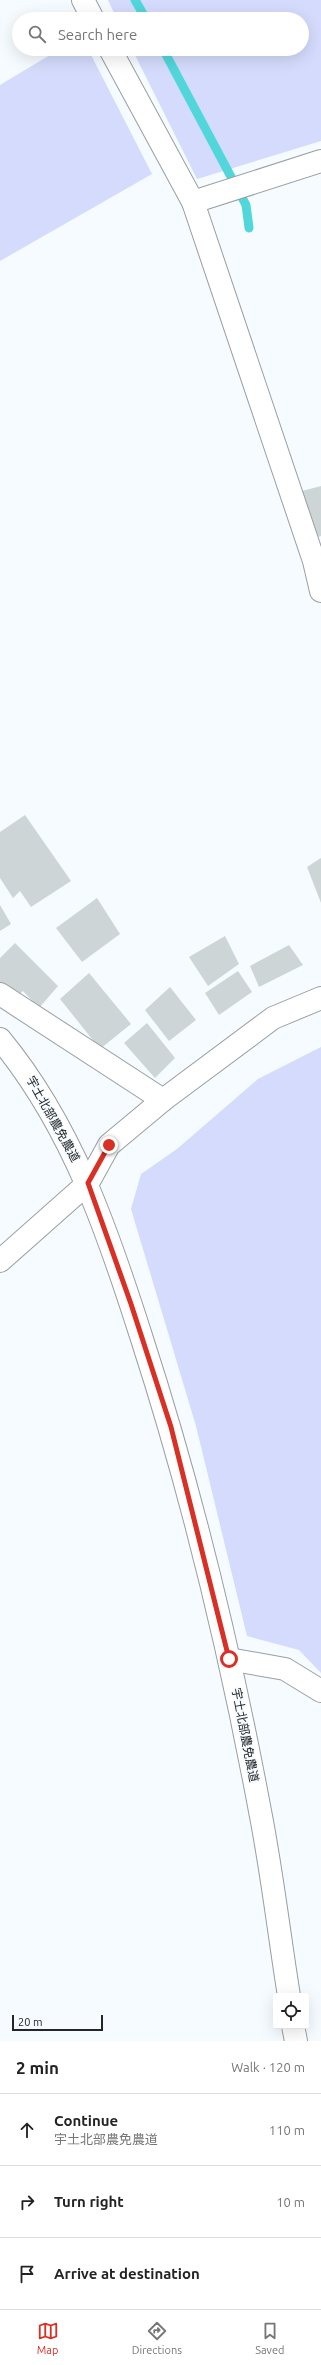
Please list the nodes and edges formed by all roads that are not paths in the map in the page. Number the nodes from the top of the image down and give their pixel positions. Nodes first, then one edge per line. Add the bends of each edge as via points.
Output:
1 (83, 0) edge
2 (89, 12) edge
3 (114, 56) edge
4 (321, 161) edge
5 (193, 202) junction
6 (321, 591) edge
7 (0, 994) edge
8 (321, 998) edge
9 (0, 1039) edge
10 (164, 1100) junction
11 (88, 1183) junction
12 (0, 1261) edge
13 (229, 1659) junction
14 (321, 1691) edge
15 (289, 1993) edge
16 (294, 2029) edge
17 (296, 2041) edge

1 - 2 street
3 - 5 street
4 - 5 street
5 - 6 street via 314,561
7 - 10 street
8 - 10 street via 273,1018
9 - 11 street, 宇土北部農免農道 via 25,1069 54,1115
10 - 11 street via 109,1145
11 - 12 street
11 - 13 street, 宇土北部農免農道 via 171,1427
13 - 14 street via 285,1669
13 - 15 street, 宇土北部農免農道 via 260,1812
16 - 17 street

